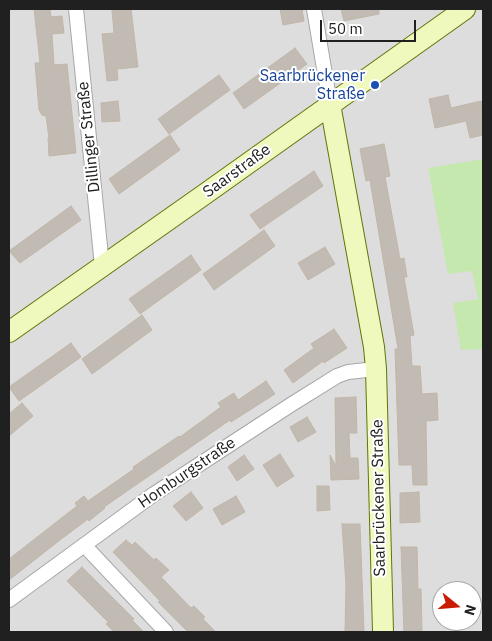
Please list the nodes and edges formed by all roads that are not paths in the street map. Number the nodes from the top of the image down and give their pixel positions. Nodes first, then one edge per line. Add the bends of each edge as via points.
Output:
1 (76, 9) edge
2 (314, 9) edge
3 (465, 9) edge
4 (330, 104) junction
5 (102, 266) junction
6 (9, 332) edge
7 (376, 369) junction
8 (84, 545) junction
9 (9, 600) edge
10 (166, 632) edge
11 (383, 632) edge

1 - 5 street, Dillinger Straße
2 - 4 street, Saarbrückener Straße
3 - 4 street, Saarstraße
4 - 5 street, Saarstraße
4 - 7 street, Saarbrückener Straße
5 - 6 street, Saarstraße
7 - 8 street, Homburgstraße via 337,376 154,494
7 - 11 street, Saarbrückener Straße
8 - 9 street, Homburgstraße
8 - 10 street

